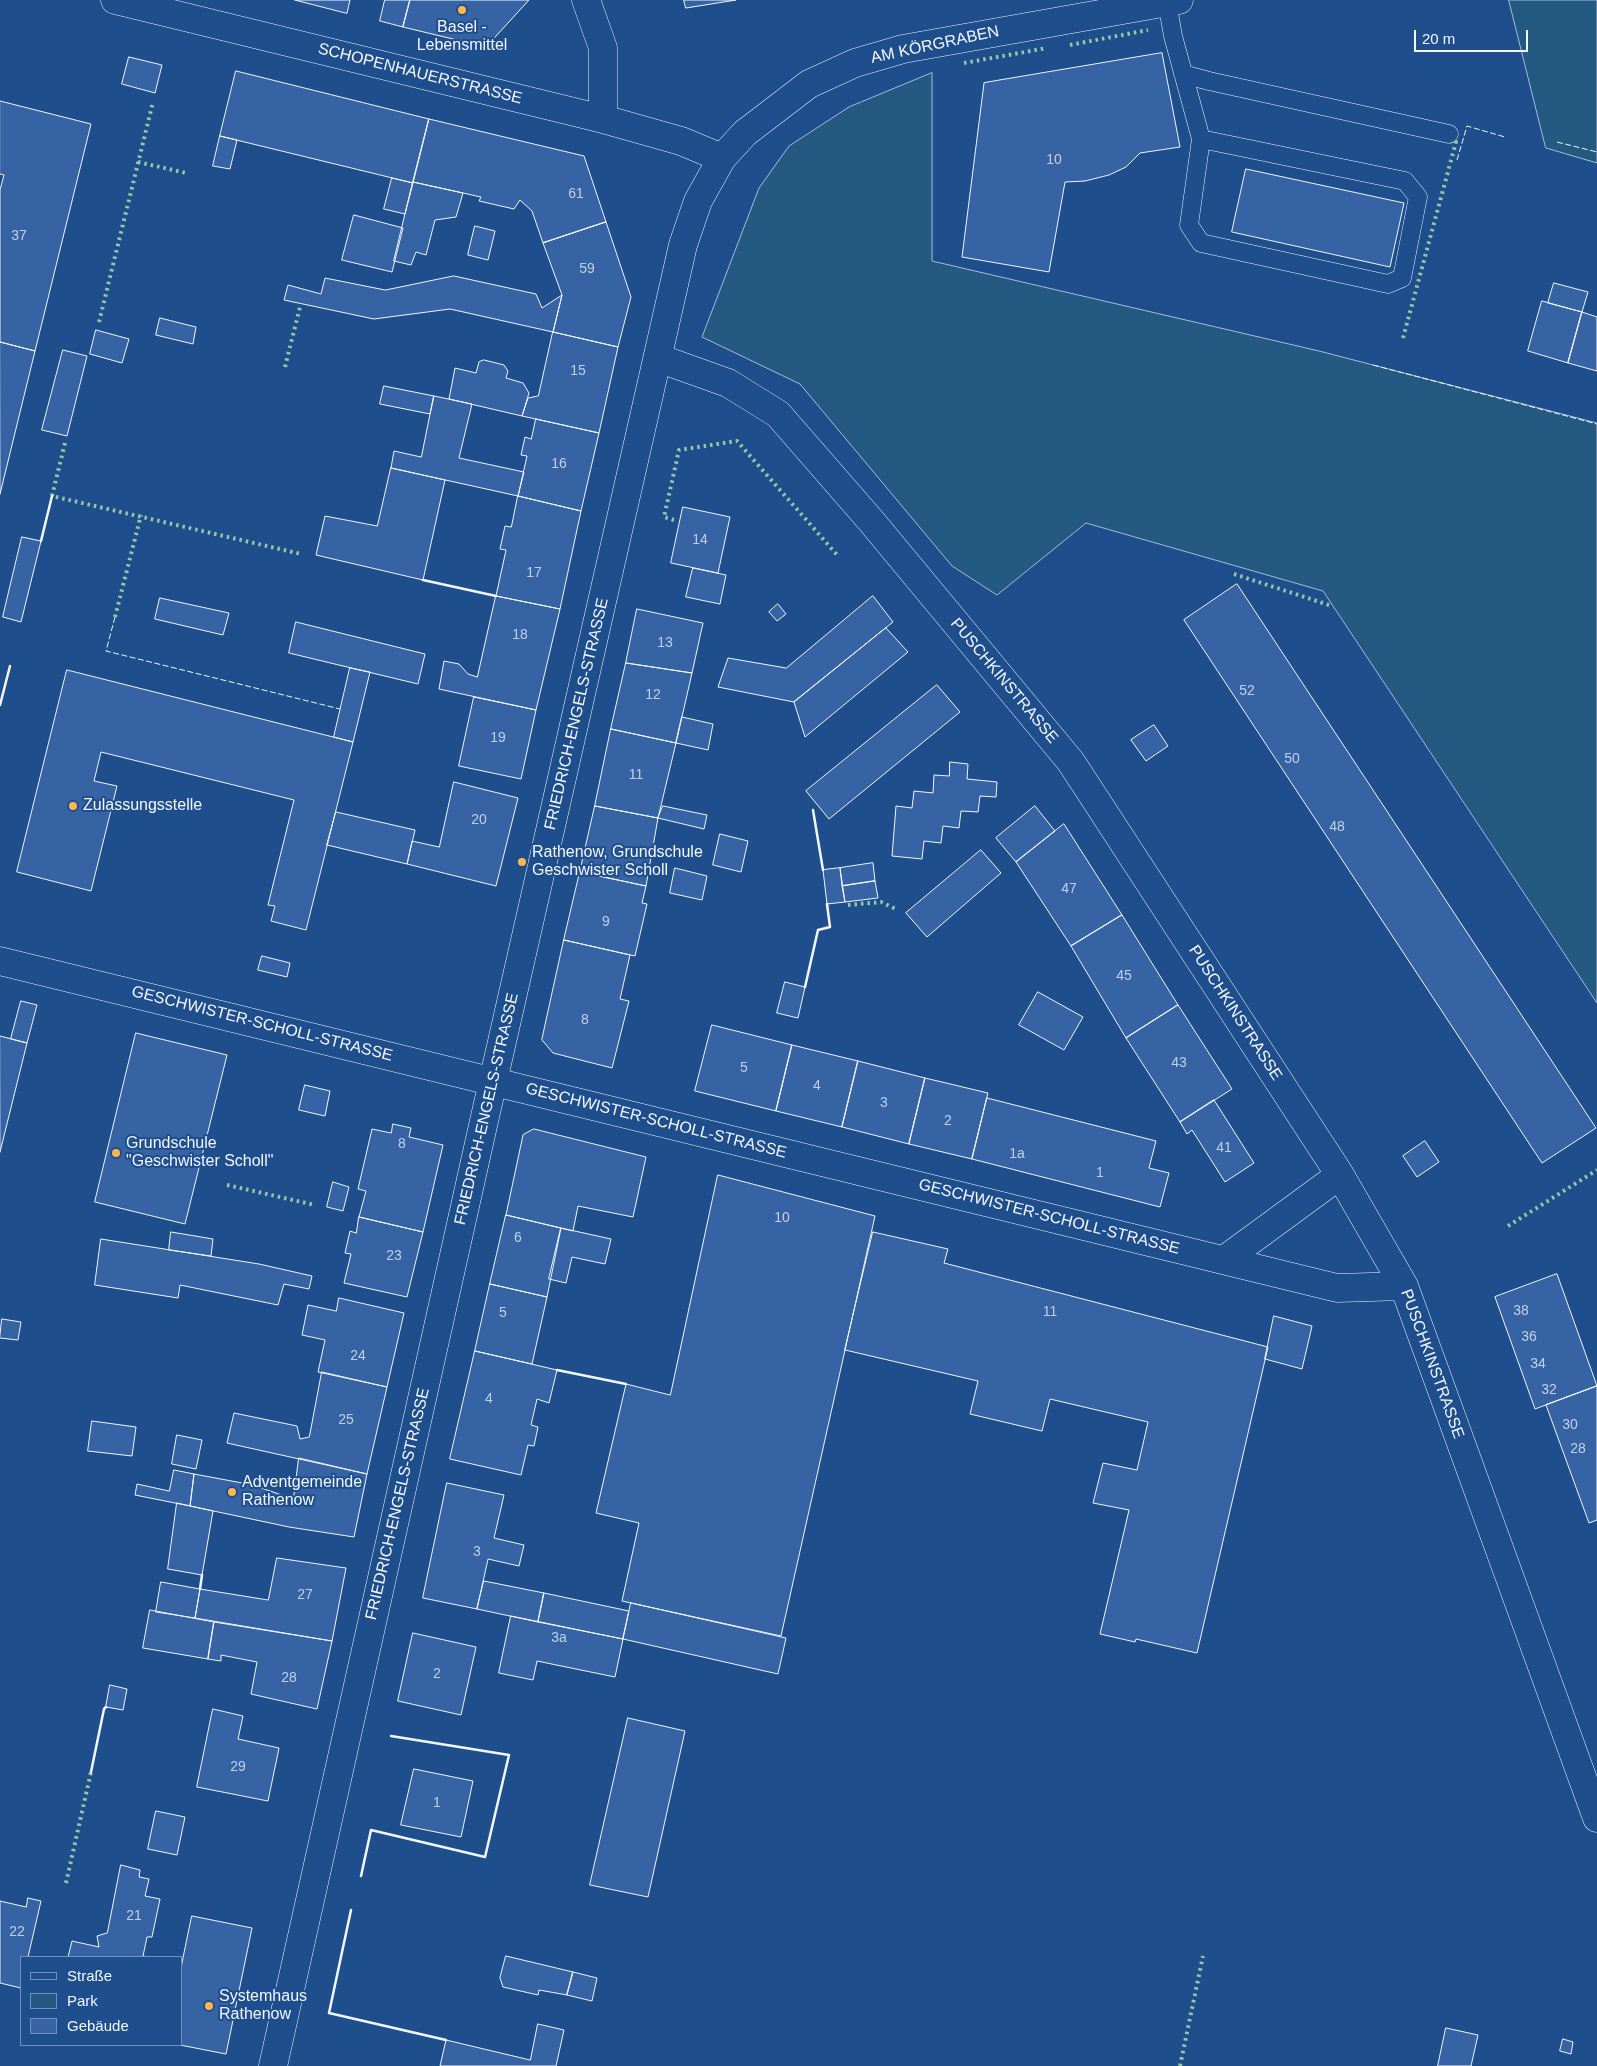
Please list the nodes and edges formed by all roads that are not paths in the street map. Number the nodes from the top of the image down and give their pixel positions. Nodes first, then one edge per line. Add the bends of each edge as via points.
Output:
1 (115, 0) edge
2 (586, 0) edge
3 (1173, 1) edge
4 (1100, 6) edge
5 (1183, 74) junction
6 (603, 119) junction
7 (1449, 134) dead end
8 (1201, 139) junction
9 (722, 158) junction
10 (658, 358) junction
11 (0, 961) edge
12 (494, 1080) junction
13 (1340, 1175) junction
14 (1224, 1260) junction
15 (1404, 1286) junction
16 (1597, 1818) edge
17 (273, 2066) edge

1 - 6 street, SCHOPENHAUERSTRASSE
2 - 6 street via 602,48
3 - 4 street, AM KÖRGRABEN
3 - 5 lane
4 - 9 street, AM KÖRGRABEN via 912,47 855,63 809,84 745,133
5 - 7 lane
5 - 8 lane
6 - 9 street, SCHOPENHAUERSTRASSE via 681,141
8 - 8 lane via 1189,225 1201,243 1388,284 1402,278 1418,197 1405,181
9 - 10 street, FRIEDRICH-ENGELS-STRASSE via 698,201 683,245
10 - 12 street, FRIEDRICH-ENGELS-STRASSE
10 - 13 street, PUSCHKINSTRASSE via 728,383 778,414 872,522 1071,762
11 - 12 street, GESCHWISTER-SCHOLL-STRASSE
12 - 14 street, GESCHWISTER-SCHOLL-STRASSE
12 - 17 street, FRIEDRICH-ENGELS-STRASSE
13 - 14 street
13 - 15 street, PUSCHKINSTRASSE
14 - 15 street, GESCHWISTER-SCHOLL-STRASSE via 1337,1288
15 - 16 street, PUSCHKINSTRASSE

